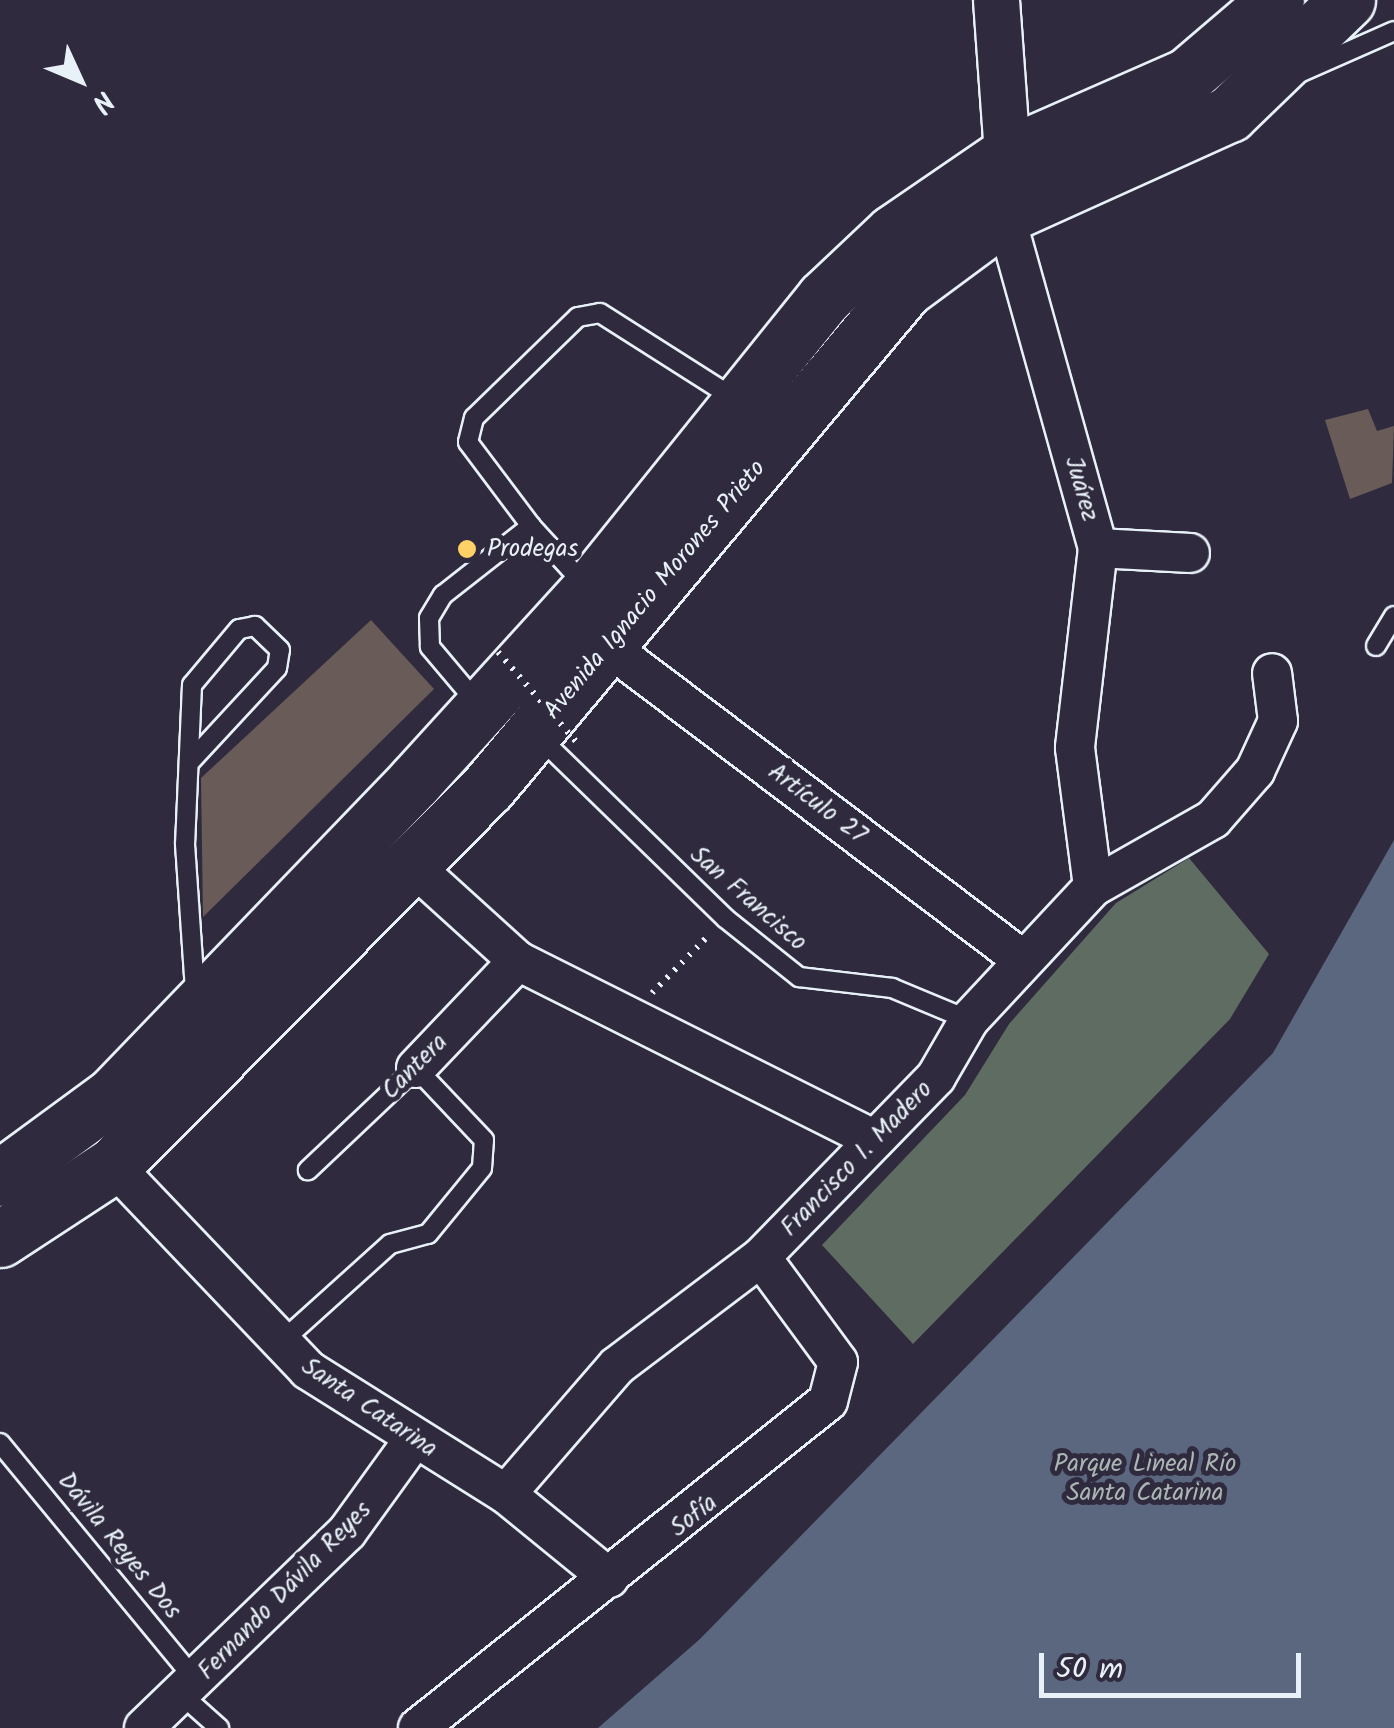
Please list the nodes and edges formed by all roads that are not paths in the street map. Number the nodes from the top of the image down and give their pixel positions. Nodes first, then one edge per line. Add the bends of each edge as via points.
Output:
1 (996, 0) edge
2 (1276, 0) edge
3 (1347, 0) edge
4 (1394, 31) edge
5 (1268, 84) junction
6 (1006, 155) junction
7 (1005, 216) junction
8 (723, 392) dead end
9 (530, 526) junction
10 (1098, 548) junction
11 (1190, 553) dead end
12 (590, 590) junction
13 (1394, 616) edge
14 (1376, 646) dead end
15 (610, 648) junction
16 (1272, 673) dead end
17 (482, 708) junction
18 (557, 740) junction
19 (188, 763) junction
20 (411, 864) junction
21 (1092, 887) junction
22 (1024, 960) junction
23 (518, 961) junction
24 (197, 1007) junction
25 (970, 1020) junction
26 (416, 1068) junction
27 (875, 1140) junction
28 (113, 1166) junction
29 (308, 1170) dead end
30 (0, 1178) edge
31 (0, 1239) edge
32 (761, 1257) junction
33 (279, 1344) junction
34 (412, 1442) junction
35 (0, 1443) edge
36 (506, 1494) junction
37 (608, 1578) junction
38 (189, 1689) junction
39 (144, 1728) edge
40 (219, 1728) edge
41 (418, 1728) edge

1 - 6 street
2 - 6 main road, Avenida Ignacio Morones Prieto via 1188,76
3 - 5 main road, Avenida Ignacio Morones Prieto
4 - 5 lane
5 - 7 main road, Avenida Ignacio Morones Prieto via 1186,138
6 - 12 main road, Avenida Ignacio Morones Prieto via 892,232 824,298
7 - 10 street, Juárez
7 - 15 main road, Avenida Ignacio Morones Prieto via 905,288
8 - 9 lane via 600,313 578,317 474,418 468,442
9 - 12 lane
9 - 17 lane via 470,571 429,618 430,648
10 - 11 street
10 - 21 street, Juárez via 1076,748
12 - 17 main road, Avenida Ignacio Morones Prieto
13 - 14 lane
15 - 18 main road, Avenida Ignacio Morones Prieto
15 - 22 street, Artículo 27
16 - 21 street, Francisco I. Madero via 1278,721 1244,784 1192,836
17 - 24 main road, Avenida Ignacio Morones Prieto
18 - 20 main road, Avenida Ignacio Morones Prieto
18 - 25 lane, San Francisco via 725,918 816,985 892,988
19 - 19 lane via 192,685 239,629 255,626 280,650 278,668
19 - 24 lane
20 - 23 street
20 - 28 main road, Avenida Ignacio Morones Prieto
21 - 22 street, Francisco I. Madero
22 - 25 street, Francisco I. Madero
23 - 26 street, Cantera
23 - 27 street via 632,1012
24 - 30 main road, Avenida Ignacio Morones Prieto via 113,1094
25 - 27 street, Francisco I. Madero via 936,1077
26 - 29 lane, Cantera
26 - 33 lane via 476,1126 482,1168 428,1234 390,1244
27 - 32 street, Francisco I. Madero
28 - 31 main road, Avenida Ignacio Morones Prieto
28 - 33 street, Santa Catarina
32 - 36 street, Francisco I. Madero via 618,1366
32 - 37 street, Sofía via 838,1362 838,1387 752,1469
33 - 34 street, Santa Catarina
34 - 36 street, Santa Catarina
34 - 38 street, Fernando Dávila Reyes via 347,1532
35 - 38 lane, Dávila Reyes Dos
36 - 37 street, Santa Catarina
37 - 41 street, Sofía
38 - 39 street, Fernando Dávila Reyes
38 - 40 lane, Dávila Reyes Dos

